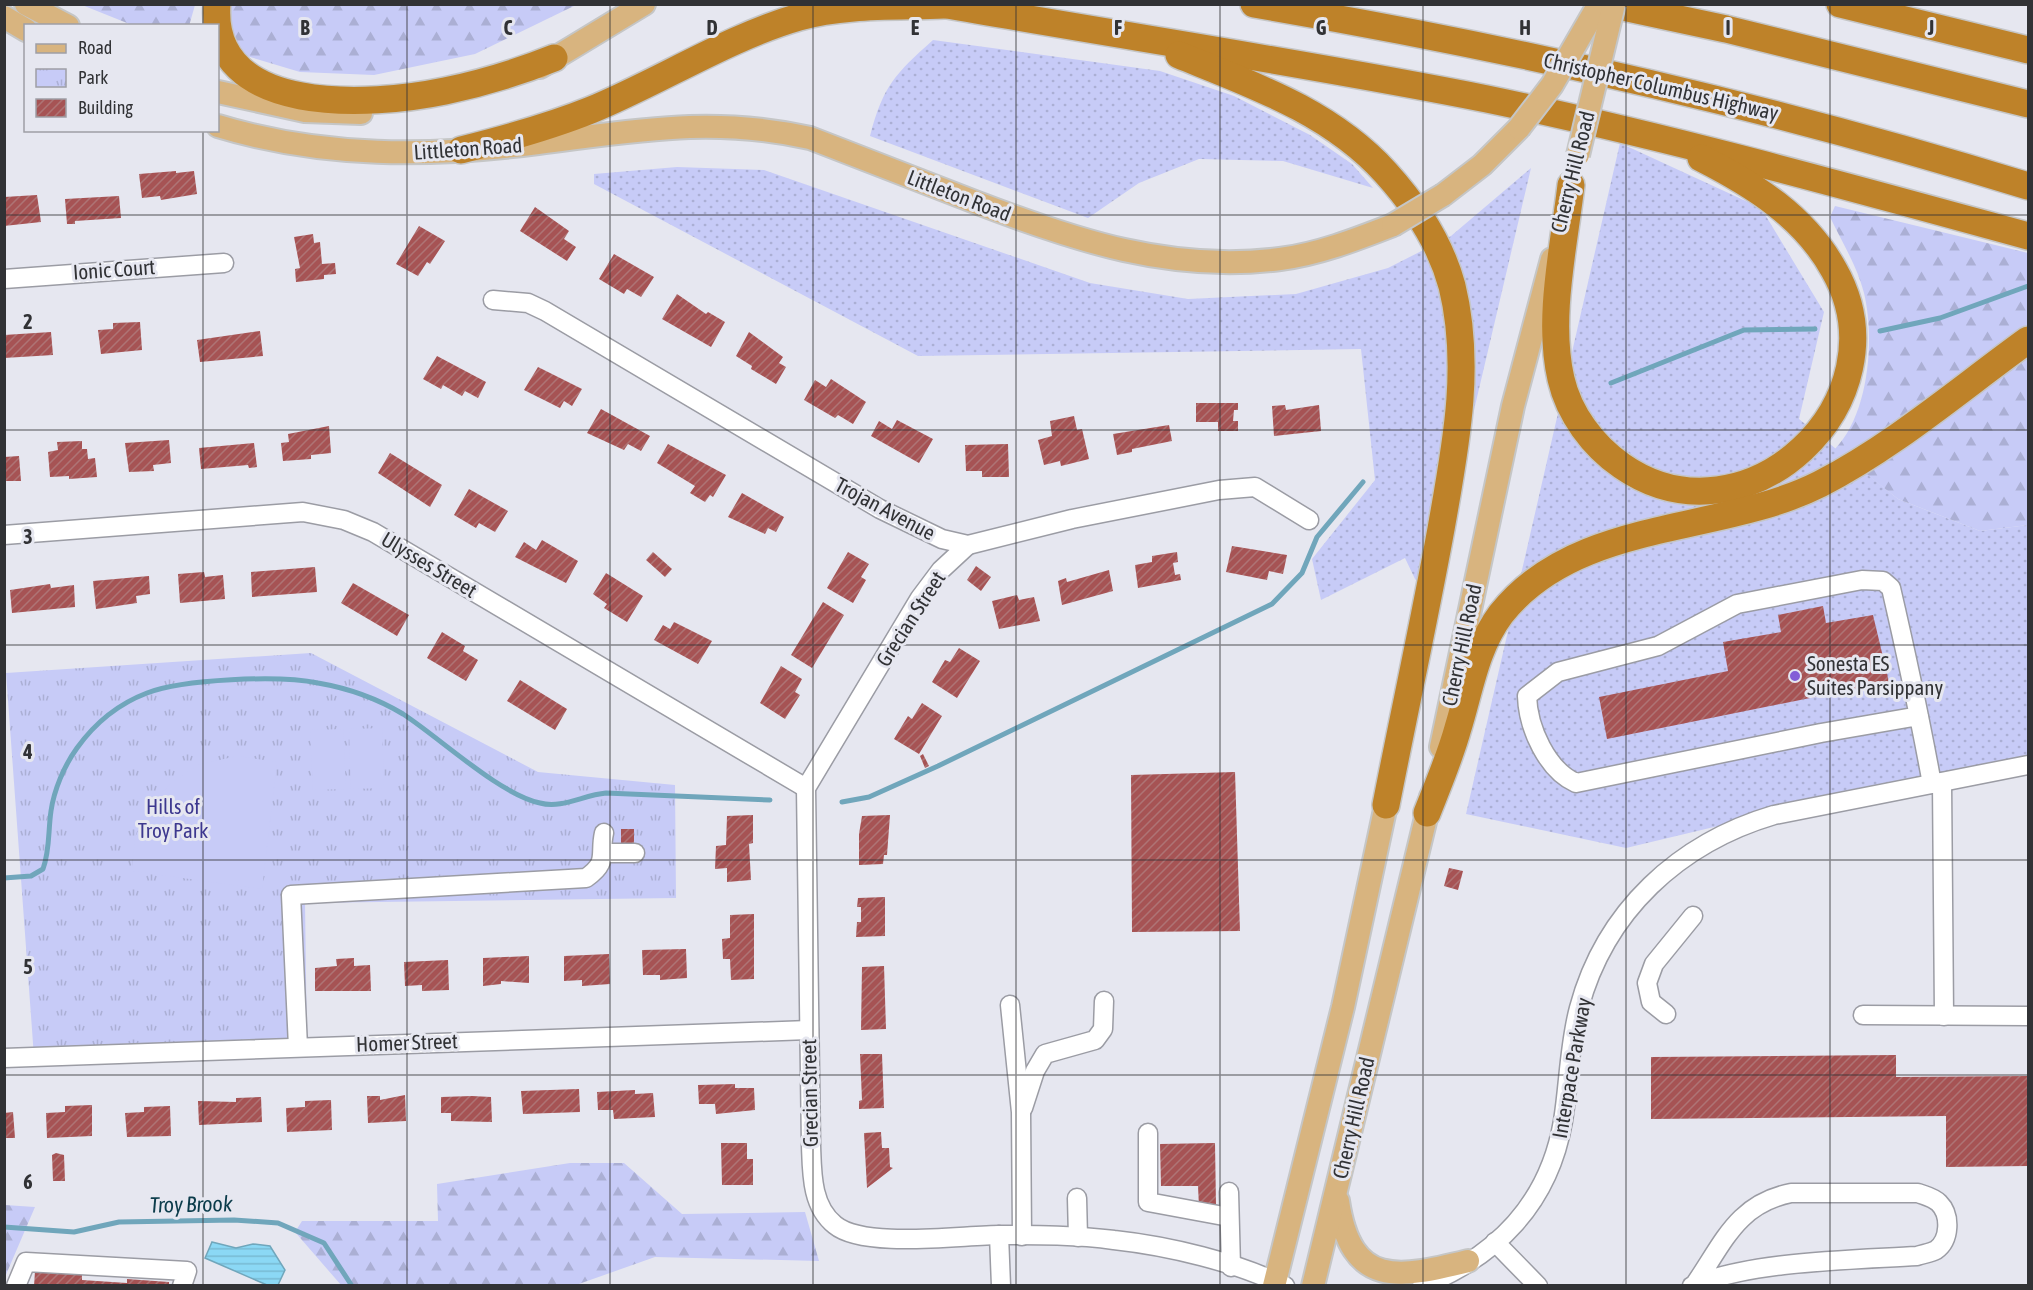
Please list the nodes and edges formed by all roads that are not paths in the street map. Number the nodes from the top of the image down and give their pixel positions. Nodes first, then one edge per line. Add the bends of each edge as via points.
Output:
1 (26, 4) edge
2 (217, 4) edge
3 (644, 4) edge
4 (1254, 4) edge
5 (1599, 4) edge
6 (1609, 4) edge
7 (1614, 4) edge
8 (1840, 4) edge
9 (943, 5) edge
10 (4, 17) edge
11 (64, 24) edge
12 (24, 29) edge
13 (1131, 36) junction
14 (2028, 50) edge
15 (554, 58) junction
16 (219, 92) edge
17 (2028, 104) edge
18 (219, 126) edge
19 (1621, 129) junction
20 (461, 150) junction
21 (1571, 185) junction
22 (2028, 186) edge
23 (2028, 236) edge
24 (224, 263) dead end
25 (4, 279) edge
26 (493, 300) dead end
27 (2028, 340) edge
28 (1309, 520) dead end
29 (4, 535) edge
30 (968, 545) junction
31 (1919, 716) junction
32 (2028, 765) edge
33 (1937, 783) junction
34 (806, 788) junction
35 (1386, 805) joint
36 (1427, 813) junction
37 (604, 833) dead end
38 (604, 853) junction
39 (635, 853) dead end
40 (1693, 916) dead end
41 (1104, 1002) dead end
42 (1010, 1005) dead end
43 (1666, 1014) dead end
44 (1863, 1015) dead end
45 (1944, 1016) junction
46 (2028, 1016) edge
47 (809, 1030) junction
48 (298, 1047) junction
49 (4, 1058) edge
50 (1022, 1112) junction
51 (1148, 1133) dead end
52 (1229, 1192) dead end
53 (1336, 1192) junction
54 (1077, 1198) dead end
55 (1229, 1217) junction
56 (999, 1235) junction
57 (1022, 1236) junction
58 (1078, 1237) junction
59 (1495, 1242) junction
60 (1468, 1261) junction
61 (1231, 1267) junction
62 (1278, 1284) edge
63 (1694, 1285) edge
64 (16, 1286) edge
65 (182, 1286) edge
66 (1001, 1286) edge
67 (1313, 1286) edge
68 (1422, 1286) edge
69 (1538, 1286) edge

1 - 11 main road
2 - 15 highway via 223,45 236,64 266,87 289,95 336,100 405,97 521,72
3 - 15 main road, Littleton Road
4 - 22 highway, Christopher Columbus Highway via 1463,42 1639,81 1784,116
5 - 20 main road, Littleton Road, bridge via 1552,85 1519,128 1482,165 1443,195 1393,225 1323,250 1281,259 1229,263 1137,255 1061,234 810,138 778,131 737,127 645,128
6 - 17 highway
7 - 21 main road, Cherry Hill Road, bridge
8 - 14 highway
9 - 13 highway
9 - 20 highway via 827,11 799,17 592,110
10 - 12 main road
13 - 19 highway via 1402,83
13 - 35 highway via 1302,107 1350,142 1386,173 1408,201 1428,231 1452,285 1461,361 1458,431
15 - 16 main road, Littleton Road via 523,78 463,99 394,111 305,111
18 - 20 main road, Littleton Road via 335,151 395,154
19 - 21 highway via 1701,158 1738,177 1797,222 1835,271 1850,316 1850,364 1835,409 1821,432 1798,455 1771,474 1749,483 1698,490 1652,482 1630,472 1599,447 1570,404 1557,357 1556,321
19 - 23 highway via 1706,148
21 - 36 main road, Cherry Hill Road via 1513,406
24 - 25 street, Ionic Court
26 - 30 street, Trojan Avenue via 528,303 545,311 880,509 942,539
27 - 36 highway via 1870,455 1818,485 1772,503 1598,548 1559,566 1529,586 1501,615 1474,667 1458,728
28 - 30 street, Trojan Avenue via 1255,487 1153,502
29 - 34 street, Ulysses Street via 303,512 344,520 373,532
30 - 34 street, Grecian Street via 941,570 920,598
31 - 31 street via 1891,588 1883,581 1862,579 1737,604 1658,646 1558,672 1527,696 1536,736 1562,777 1576,783
31 - 33 street
32 - 33 street, Interpace Parkway
33 - 45 street
33 - 59 street, Interpace Parkway via 1743,824 1703,843 1644,892 1618,925 1587,983 1579,1010 1557,1150 1546,1179 1528,1210
34 - 47 street, Grecian Street
35 - 62 main road, Cherry Hill Road
36 - 53 main road, Cherry Hill Road
37 - 38 street
38 - 39 street
38 - 48 street via 596,871 586,878 291,895
40 - 43 street via 1654,964 1647,983 1651,1002
41 - 50 street via 1103,1029 1095,1040 1045,1054 1035,1071
42 - 50 street
44 - 45 street
45 - 46 street
47 - 48 street, Homer Street
47 - 56 street, Grecian Street via 813,1182 826,1216 845,1231 868,1237
48 - 49 street, Homer Street
50 - 57 street
51 - 55 street via 1148,1202
52 - 55 street
53 - 60 main road via 1349,1246 1367,1263 1403,1274
53 - 67 main road, Cherry Hill Road
54 - 58 street
55 - 61 street
56 - 57 street, Grecian Street
56 - 66 street
57 - 58 street, Grecian Street
58 - 61 street, Grecian Street via 1178,1251
59 - 60 street, Interpace Parkway
59 - 69 street
60 - 68 street, Interpace Parkway
61 - 62 street, Grecian Street
63 - 63 street via 1769,1268 1917,1256 1936,1250 1945,1238 1947,1214 1941,1204 1918,1193 1775,1196 1753,1206 1738,1220
64 - 65 street via 26,1262 187,1271

